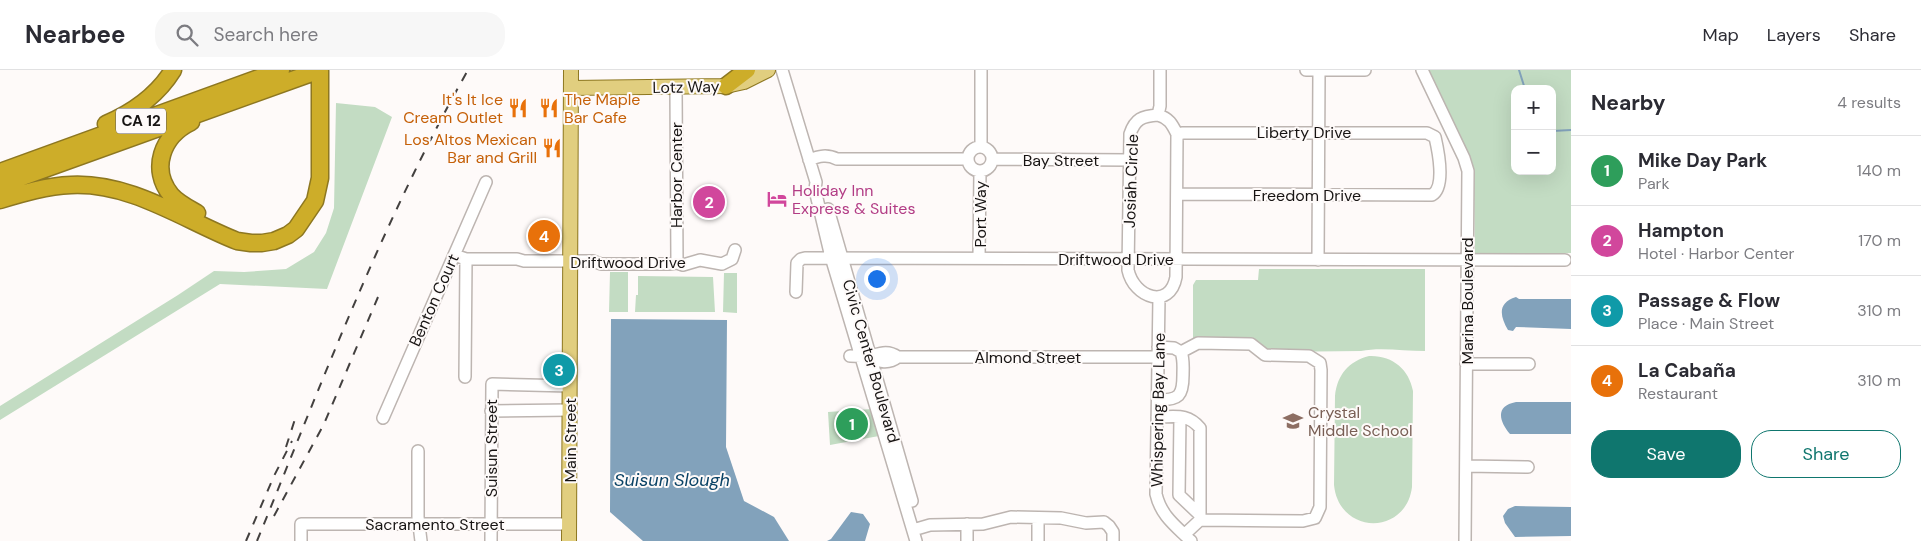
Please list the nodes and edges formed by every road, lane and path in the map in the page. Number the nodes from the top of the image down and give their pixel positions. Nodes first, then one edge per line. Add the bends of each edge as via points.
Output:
1 (173, 70) edge
2 (282, 70) edge
3 (320, 70) edge
4 (571, 70) edge
5 (748, 70) edge
6 (768, 70) edge
7 (782, 70) edge
8 (981, 70) edge
9 (1160, 70) edge
10 (1306, 70) edge
11 (1319, 70) edge
12 (1365, 70) edge
13 (1422, 70) edge
14 (726, 86) junction
15 (571, 88) junction
16 (676, 88) junction
17 (225, 105) junction
18 (1158, 116) junction
19 (1318, 132) junction
20 (1177, 134) junction
21 (981, 147) junction
22 (968, 159) junction
23 (992, 159) junction
24 (809, 160) junction
25 (1129, 160) junction
26 (0, 166) edge
27 (980, 171) junction
28 (0, 172) edge
29 (486, 182) dead end
30 (0, 185) edge
31 (1436, 192) joint
32 (1177, 194) junction
33 (1318, 195) junction
34 (0, 200) edge
35 (301, 222) junction
36 (735, 250) dead end
37 (454, 255) junction
38 (836, 257) junction
39 (979, 258) junction
40 (466, 259) junction
41 (1128, 259) junction
42 (1176, 259) junction
43 (1318, 260) junction
44 (1467, 260) junction
45 (1565, 260) dead end
46 (571, 261) junction
47 (677, 263) junction
48 (796, 292) dead end
49 (1159, 297) junction
50 (1158, 352) junction
51 (1181, 352) junction
52 (860, 356) junction
53 (1466, 364) junction
54 (1529, 364) dead end
55 (465, 377) dead end
56 (570, 386) junction
57 (1158, 400) junction
58 (570, 410) junction
59 (491, 411) junction
60 (1157, 417) junction
61 (1180, 417) junction
62 (383, 418) dead end
63 (418, 451) dead end
64 (1466, 466) junction
65 (1528, 467) dead end
66 (1200, 517) junction
67 (1038, 518) junction
68 (420, 524) junction
69 (491, 524) junction
70 (570, 524) junction
71 (967, 524) junction
72 (916, 533) edge
73 (1188, 538) edge
74 (301, 541) edge
75 (421, 541) edge
76 (491, 541) edge
77 (570, 541) edge
78 (924, 541) edge
79 (967, 541) edge
80 (1038, 541) edge
81 (1113, 541) edge
82 (1465, 541) edge

1 - 26 highway via 159,89 135,110
2 - 28 highway, CA 12
3 - 17 highway, CA 12
3 - 35 highway via 318,192
4 - 15 main road, Main Street
5 - 14 highway
6 - 14 main road, Lotz Way via 744,82
7 - 24 street, Civic Center Boulevard
8 - 21 street
9 - 18 street
10 - 11 street
11 - 12 street
11 - 19 street
13 - 44 street, Marina Boulevard via 1468,171
14 - 16 main road, Lotz Way
15 - 16 main road, Lotz Way
15 - 46 main road, Main Street
16 - 47 street, Harbor Center
17 - 30 highway, CA 12
17 - 35 highway via 183,125 172,134 160,159 164,185 184,206 242,234 273,235
18 - 20 street, Josiah Circle via 1165,117
18 - 25 street, Josiah Circle via 1140,118 1134,124 1130,134
19 - 20 street, Liberty Drive
19 - 31 street, Liberty Drive via 1432,134 1440,157
19 - 33 street
20 - 32 street
21 - 22 street, Port Way via 973,150
21 - 23 street, Port Way via 990,152
22 - 24 street
22 - 27 street, Port Way via 973,169
23 - 25 street, Bay Street
23 - 27 street, Port Way via 987,170
24 - 38 street, Civic Center Boulevard
25 - 41 street, Josiah Circle
27 - 39 street, Port Way
29 - 37 street, Benton Court
31 - 33 street, Freedom Drive via 1432,195
32 - 33 street, Freedom Drive
32 - 42 street
33 - 43 street
34 - 35 highway via 56,186 104,187 130,194 224,236 251,243 274,240 296,229
36 - 47 street, Driftwood Drive via 732,259 722,264 700,260 683,265
37 - 40 street, Driftwood Drive
37 - 62 street, Benton Court
38 - 39 street, Driftwood Drive
38 - 48 street, Driftwood Drive via 801,259 797,263
38 - 52 street, Civic Center Boulevard
39 - 41 street, Driftwood Drive
40 - 46 street, Driftwood Drive
40 - 55 street
41 - 42 street, Driftwood Drive
41 - 49 street, Josiah Circle via 1135,287 1140,292
42 - 43 street, Driftwood Drive
42 - 49 street via 1175,283
43 - 44 street, Driftwood Drive
44 - 45 street, Driftwood Drive
44 - 53 street, Marina Boulevard
46 - 47 street, Driftwood Drive
46 - 56 main road, Main Street
49 - 50 street, Whispering Bay Lane
50 - 51 street, Almond Street via 1174,348
50 - 52 street, Almond Street via 898,356 892,352 877,352
50 - 57 street, Whispering Bay Lane
51 - 57 street via 1183,388 1175,399
51 - 66 street via 1198,343 1251,344 1265,355 1309,356 1320,363 1322,370 1320,507 1315,518 1303,521
52 - 72 street, Civic Center Boulevard
53 - 54 street
53 - 64 street, Marina Boulevard
56 - 58 main road, Main Street
56 - 59 street, Suisun Street via 492,384
57 - 60 street, Whispering Bay Lane
58 - 59 street
58 - 70 main road, Main Street
59 - 69 street, Suisun Street
60 - 61 street
60 - 73 street, Whispering Bay Lane via 1156,494 1159,506
61 - 66 street via 1179,495
61 - 66 street via 1192,419 1200,428
63 - 68 street
64 - 65 street
64 - 82 street, Marina Boulevard
66 - 73 street
67 - 71 street via 1011,517 983,524
67 - 80 street
67 - 81 street via 1104,522 1113,532
68 - 69 street, Sacramento Street
68 - 74 street, Sacramento Street via 301,524
68 - 75 street
69 - 70 street, Sacramento Street
69 - 76 street, Suisun Street
70 - 77 main road, Main Street
71 - 72 street via 930,525
71 - 79 street
72 - 78 street, Civic Center Boulevard

